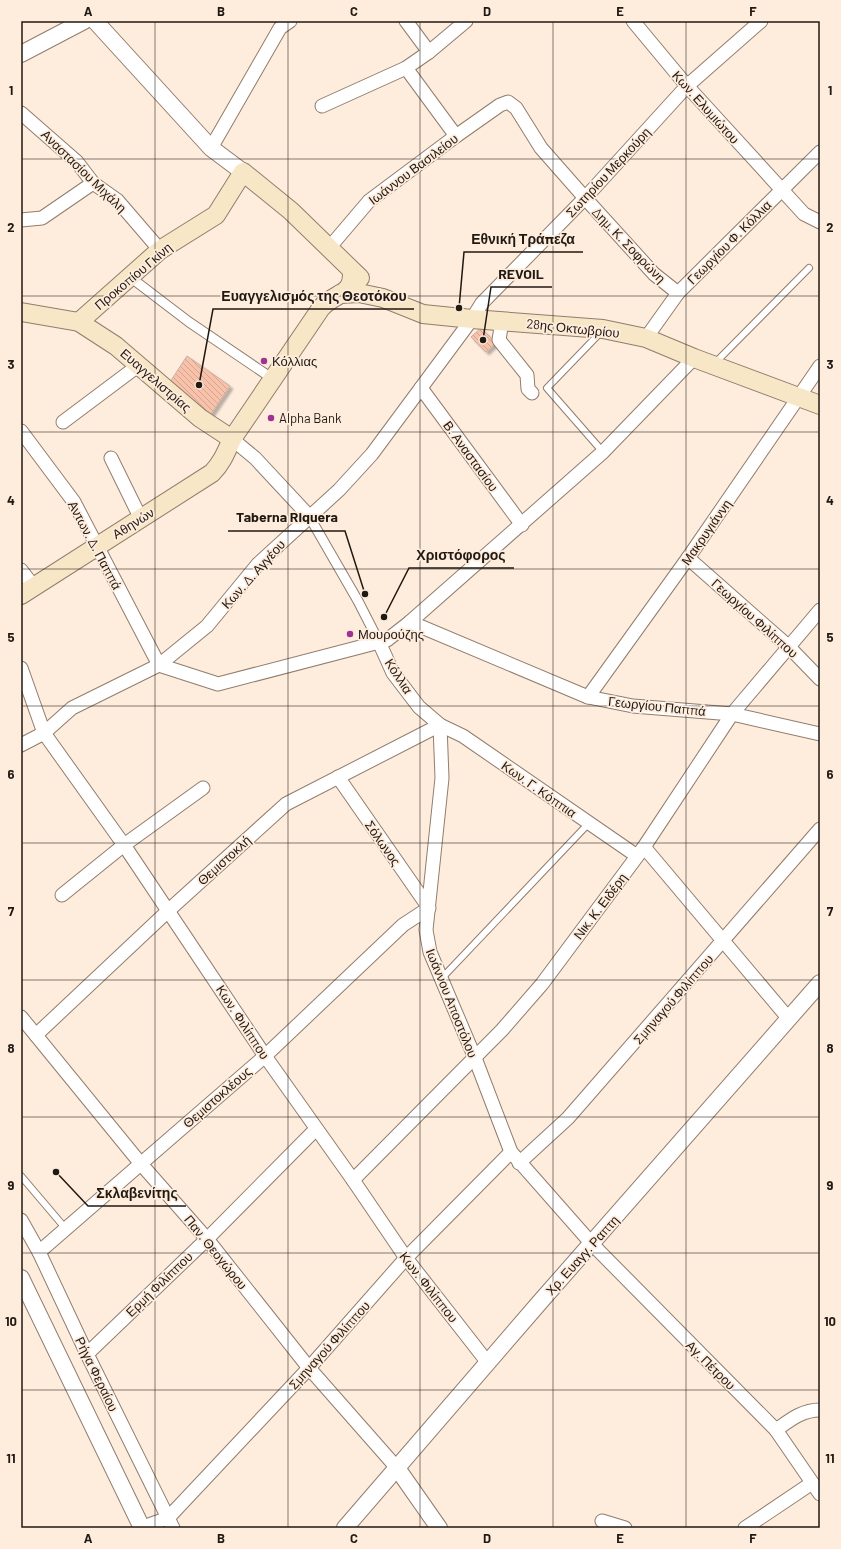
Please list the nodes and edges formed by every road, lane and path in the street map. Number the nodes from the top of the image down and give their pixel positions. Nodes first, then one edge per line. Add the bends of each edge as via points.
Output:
1 (84, 21) edge
2 (95, 21) edge
3 (406, 21) edge
4 (466, 21) edge
5 (633, 21) edge
6 (761, 21) edge
7 (282, 23) edge
8 (429, 52) junction
9 (21, 54) edge
10 (406, 68) junction
11 (687, 86) junction
12 (508, 102) joint
13 (322, 106) dead end
14 (21, 113) edge
15 (456, 136) junction
16 (211, 148) junction
17 (820, 152) edge
18 (243, 172) junction
19 (93, 183) junction
20 (782, 190) junction
21 (585, 198) junction
22 (21, 220) edge
23 (820, 222) edge
24 (329, 248) junction
25 (160, 250) junction
26 (809, 268) dead end
27 (352, 271) junction
28 (130, 277) junction
29 (678, 293) junction
30 (340, 294) junction
31 (383, 298) junction
32 (21, 312) edge
33 (472, 319) junction
34 (502, 321) junction
35 (79, 322) junction
36 (603, 329) junction
37 (646, 338) junction
38 (694, 358) junction
39 (139, 365) junction
40 (713, 365) junction
41 (820, 366) edge
42 (273, 379) junction
43 (421, 388) junction
44 (532, 394) dead end
45 (799, 397) junction
46 (820, 405) edge
47 (63, 422) dead end
48 (21, 431) edge
49 (232, 439) junction
50 (603, 452) junction
51 (111, 458) dead end
52 (309, 516) junction
53 (141, 518) junction
54 (522, 525) junction
55 (97, 545) junction
56 (688, 558) junction
57 (21, 570) edge
58 (27, 591) edge
59 (820, 610) edge
60 (410, 622) junction
61 (379, 642) junction
62 (789, 647) junction
63 (159, 665) junction
64 (21, 668) edge
65 (820, 679) edge
66 (588, 697) junction
67 (732, 714) junction
68 (440, 725) junction
69 (44, 733) junction
70 (820, 734) edge
71 (21, 745) edge
72 (338, 777) junction
73 (203, 788) dead end
74 (589, 823) junction
75 (820, 829) edge
76 (124, 845) junction
77 (640, 852) junction
78 (62, 895) dead end
79 (429, 908) junction
80 (169, 910) junction
81 (723, 942) junction
82 (441, 979) junction
83 (820, 982) edge
84 (21, 1017) edge
85 (789, 1019) junction
86 (36, 1035) junction
87 (265, 1056) junction
88 (474, 1058) junction
89 (316, 1130) junction
90 (510, 1152) junction
91 (519, 1163) junction
92 (141, 1164) junction
93 (21, 1176) edge
94 (354, 1180) junction
95 (21, 1220) edge
96 (66, 1229) junction
97 (207, 1238) junction
98 (592, 1244) junction
99 (40, 1252) junction
100 (406, 1258) junction
101 (21, 1278) edge
102 (87, 1354) junction
103 (488, 1363) junction
104 (309, 1368) junction
105 (820, 1410) edge
106 (776, 1430) junction
107 (397, 1468) junction
108 (812, 1483) junction
109 (820, 1494) edge
110 (602, 1521) dead end
111 (171, 1523) edge
112 (142, 1528) edge
113 (345, 1528) edge
114 (439, 1528) edge
115 (625, 1528) edge
116 (745, 1528) edge

1 - 9 street
2 - 16 street
3 - 8 street
4 - 8 street
5 - 11 street, Κων. Ελυμιώτου
6 - 11 street, Σωτηρίου Μερκούρη
7 - 16 street
8 - 10 street
10 - 13 street
10 - 15 street
11 - 20 street, Κων. Ελυμιώτου
11 - 21 street, Σωτηρίου Μερκούρη
12 - 15 street, Ιωάννου Βασιλείου
12 - 21 street, Δημ. Κ. Σοφρώνη via 516,108 541,148
14 - 19 street, Αναστασίου Μιχάλη via 77,162
15 - 24 street, Ιωάννου Βασιλείου via 369,201
16 - 18 street
17 - 20 street, Γεωργίου Φ. Κόλλια
18 - 24 main road via 291,211
18 - 25 main road, Προκοπίου Γκίνη via 216,215
19 - 22 street via 42,218
19 - 25 street, Αναστασίου Μιχάλη via 117,200
20 - 23 street, Κων. Ελυμιώτου via 804,214
20 - 29 street, Γεωργίου Φ. Κόλλια
21 - 29 street, Δημ. Κ. Σοφρώνη via 654,274
21 - 33 street, Σωτηρίου Μερκούρη via 482,303
24 - 27 main road
25 - 28 main road, Προκοπίου Γκίνη
26 - 40 lane
27 - 30 main road, Αθηνών via 353,279 350,286
27 - 31 main road
28 - 35 main road, Προκοπίου Γκίνη
28 - 42 street via 189,322
29 - 37 street, Γεωργίου Φ. Κόλλια
30 - 31 main road, 28ης Οκτωβρίου via 359,293
30 - 42 main road, Αθηνών via 327,301 321,308
31 - 33 main road, 28ης Οκτωβρίου via 423,314
32 - 35 main road
33 - 34 main road, 28ης Οκτωβρίου
33 - 43 street, Σωτηρίου Μερκούρη
34 - 36 main road, 28ης Οκτωβρίου
34 - 44 street via 499,340 527,374 528,389
35 - 39 main road, Ευαγγελιστρίας via 116,346
36 - 37 main road, 28ης Οκτωβρίου
36 - 50 lane via 547,388
37 - 38 main road, 28ης Οκτωβρίου
38 - 40 main road, 28ης Οκτωβρίου
38 - 50 street
39 - 47 street
39 - 49 main road, Ευαγγελιστρίας via 200,418
40 - 45 main road, 28ης Οκτωβρίου
41 - 45 street, Μακρυγιάννη
42 - 49 main road, Αθηνών
43 - 52 street, Κων. Δ. Αγγέου via 372,454 339,490
43 - 54 street, Β. Αναστασίου
45 - 46 main road, 28ης Οκτωβρίου
45 - 56 street, Μακρυγιάννη
48 - 55 street, Αντων. Δ. Παππά via 74,502
49 - 52 street via 255,458
49 - 53 main road, Αθηνών via 224,457 212,473
50 - 54 street
51 - 53 street
52 - 61 street, Κόλλια
52 - 63 street, Κων. Δ. Αγγέου via 258,564 207,626
53 - 55 main road, Αθηνών
54 - 60 street
55 - 58 main road, Αθηνών
55 - 63 street, Αντων. Δ. Παππά
56 - 62 street, Γεωργίου Φιλίππου
56 - 66 street, Μακρυγιάννη
57 - 58 street
59 - 62 street, Νικ. Κ. Ειδέρη
60 - 61 street via 387,640
60 - 66 street, Γεωργίου Παππά
61 - 63 street via 218,684
61 - 68 street, Κόλλια via 393,673 420,707
62 - 65 street, Γεωργίου Φιλίππου
62 - 67 street, Νικ. Κ. Ειδέρη
63 - 69 street, Κων. Δ. Αγγέου via 72,708
64 - 69 street, Κων. Φιλίππου
66 - 67 street, Γεωργίου Παππά via 633,706
67 - 70 street, Γεωργίου Παππά
67 - 77 street, Νικ. Κ. Ειδέρη
68 - 72 street, Θεμιστοκλή
68 - 74 street, Κων. Γ. Κόππια via 463,736
68 - 79 street, Ιωάννου Αποστόλου via 442,778
69 - 71 street, Κων. Δ. Αγγέου
69 - 76 street, Κων. Φιλίππου
72 - 79 street, Σόλωνος
72 - 80 street, Θεμιστοκλή via 286,804
73 - 76 street
74 - 77 street, Κων. Γ. Κόππια
74 - 82 lane
75 - 81 street, Σμηναγού Φιλίππου
76 - 78 street
76 - 80 street, Κων. Φιλίππου
77 - 81 street, Κων. Γ. Κόππια
77 - 88 street, Νικ. Κ. Ειδέρη via 542,984
79 - 82 street, Ιωάννου Αποστόλου via 426,930 430,952
79 - 87 street, Θεμιστοκλέους via 403,925
80 - 86 street, Θεμιστοκλή
80 - 87 street, Κων. Φιλίππου
81 - 85 street, Κων. Γ. Κόππια
81 - 91 street, Σμηναγού Φιλίππου via 568,1118
82 - 88 street, Ιωάννου Αποστόλου
83 - 85 street, Χρ. Ευαγγ. Ραπτη
84 - 86 street, Παν. Θεογώρου
85 - 98 street, Χρ. Ευαγγ. Ραπτη
86 - 92 street, Παν. Θεογώρου
87 - 89 street, Κων. Φιλίππου
87 - 92 street, Θεμιστοκλέους
88 - 90 street, Ιωάννου Αποστόλου
88 - 94 street, Νικ. Κ. Ειδέρη
89 - 94 street, Κων. Φιλίππου
89 - 97 street, Ερμή Φιλίππου
90 - 91 street, Ιωάννου Αποστόλου
90 - 100 street, Σμηναγού Φιλίππου
91 - 98 street, Ιωάννου Αποστόλου
92 - 96 street, Θεμιστοκλέους
92 - 97 street, Παν. Θεογώρου
93 - 96 lane
94 - 100 street, Κων. Φιλίππου
95 - 99 street, Ρήγα Φεραίου
96 - 99 street, Θεμιστοκλέους
97 - 102 street, Ερμή Φιλίππου
97 - 104 street, Παν. Θεογώρου
98 - 103 street, Χρ. Ευαγγ. Ραπτη
98 - 106 street, Αγ. Πέτρου
99 - 102 street, Ρήγα Φεραίου
100 - 103 street, Κων. Φιλίππου
100 - 104 street, Σμηναγού Φιλίππου
101 - 112 street, Ρήγα Φεραίου
102 - 111 street, Ρήγα Φεραίου
103 - 107 street, Χρ. Ευαγγ. Ραπτη
104 - 107 street, Παν. Θεογώρου
104 - 111 street, Σμηναγού Φιλίππου
105 - 106 street via 799,1414
106 - 108 street, Αγ. Πέτρου
107 - 113 street, Χρ. Ευαγγ. Ραπτη
107 - 114 street
108 - 109 street, Αγ. Πέτρου
108 - 116 street
110 - 115 street
111 - 112 street, Σμηναγού Φιλίππου

